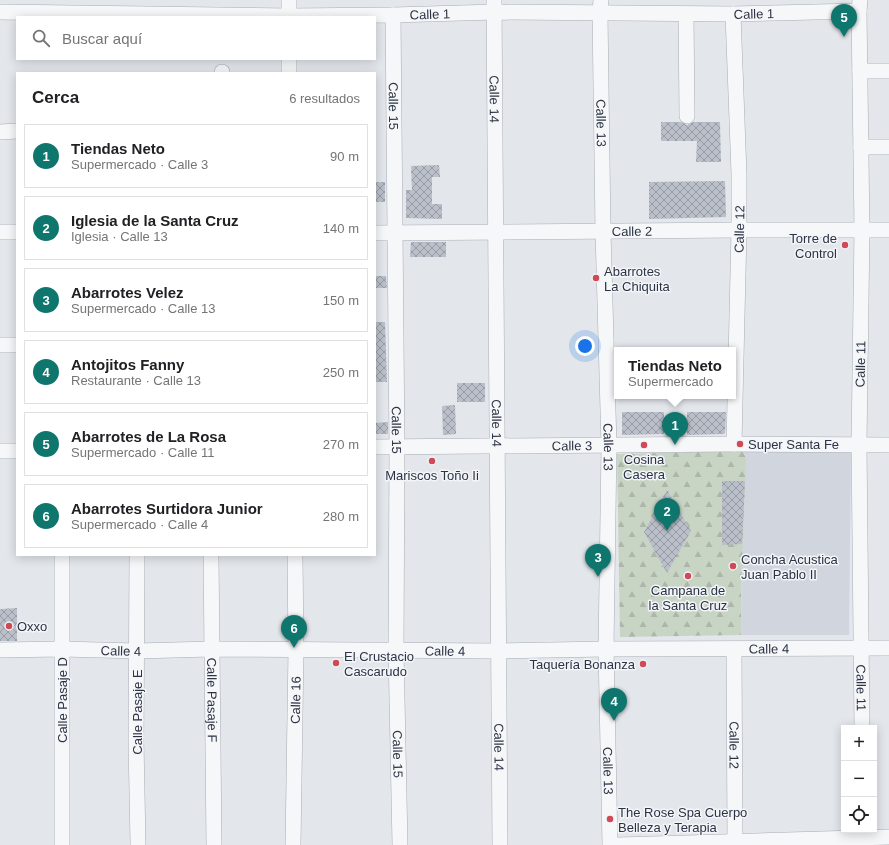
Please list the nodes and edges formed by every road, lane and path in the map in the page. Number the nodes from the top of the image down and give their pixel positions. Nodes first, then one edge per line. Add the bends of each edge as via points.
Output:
1 (289, 0) edge
2 (860, 5) edge
3 (494, 6) edge
4 (601, 6) edge
5 (0, 12) edge
6 (686, 14) junction
7 (733, 14) junction
8 (393, 15) junction
9 (290, 16) edge
10 (289, 60) edge
11 (860, 71) junction
12 (889, 71) edge
13 (289, 72) edge
14 (687, 116) dead end
15 (16, 131) edge
16 (0, 132) edge
17 (861, 147) junction
18 (889, 147) edge
19 (739, 230) junction
20 (862, 230) junction
21 (889, 230) edge
22 (603, 231) junction
23 (0, 232) edge
24 (16, 232) edge
25 (376, 233) edge
26 (497, 233) junction
27 (395, 234) junction
28 (16, 345) edge
29 (0, 346) edge
30 (736, 358) edge
31 (735, 399) edge
32 (734, 444) junction
33 (859, 445) junction
34 (889, 445) edge
35 (496, 446) junction
36 (609, 446) junction
37 (376, 447) edge
38 (397, 447) junction
39 (0, 450) edge
40 (16, 450) edge
41 (62, 556) edge
42 (137, 556) edge
43 (211, 556) edge
44 (295, 556) edge
45 (211, 648) junction
46 (860, 648) junction
47 (889, 648) edge
48 (62, 649) junction
49 (606, 649) junction
50 (734, 649) junction
51 (0, 650) edge
52 (296, 650) junction
53 (396, 650) junction
54 (137, 651) junction
55 (498, 651) junction
56 (862, 725) edge
57 (864, 833) edge
58 (889, 837) edge
59 (735, 841) junction
60 (837, 842) edge
61 (761, 843) edge
62 (688, 844) edge
63 (62, 845) edge
64 (138, 845) edge
65 (214, 845) edge
66 (293, 845) edge
67 (400, 845) edge
68 (500, 845) edge
69 (610, 845) edge
70 (618, 845) edge

1 - 9 street
2 - 7 street, Calle 1
2 - 11 street, Calle 11
3 - 4 street, Calle 1
3 - 8 street, Calle 1
3 - 26 street, Calle 14
4 - 6 street, Calle 1
4 - 22 street, Calle 13
5 - 9 street, Calle 1
6 - 7 street, Calle 1
6 - 14 street
7 - 19 street, Calle 12
8 - 9 street, Calle 1
8 - 27 street, Calle 15
10 - 13 street
11 - 12 street
11 - 17 street, Calle 11
15 - 16 street
17 - 18 street
17 - 20 street, Calle 11
19 - 20 street, Calle 2
19 - 22 street, Calle 2
19 - 30 street, Calle 12
20 - 21 street, Calle 2
20 - 33 street, Calle 11
22 - 26 street, Calle 2
22 - 36 street, Calle 13
23 - 24 street
25 - 27 street, Calle 2
26 - 27 street, Calle 2
26 - 35 street, Calle 14
27 - 38 street, Calle 15
28 - 29 street
31 - 32 street, Calle 12
32 - 33 street, Calle 3
32 - 36 street, Calle 3
33 - 34 street, Calle 3
33 - 46 street, Calle 11
35 - 36 street, Calle 3
35 - 38 street, Calle 3
35 - 55 street, Calle 14
36 - 49 street, Calle 13
37 - 38 street, Calle 3
38 - 53 street, Calle 15
39 - 40 street
41 - 48 street, Calle Pasaje D
42 - 54 street, Calle Pasaje E
43 - 45 street, Calle Pasaje F
44 - 52 street, Calle 16
45 - 52 street, Calle 4
45 - 54 street, Calle 4
45 - 65 street, Calle Pasaje F
46 - 47 street, Calle 4
46 - 50 street, Calle 4
46 - 56 street, Calle 11
48 - 51 street, Calle 4
48 - 54 street, Calle 4
48 - 63 street, Calle Pasaje D
49 - 50 street, Calle 4
49 - 55 street, Calle 4
49 - 69 street, Calle 13
50 - 59 street, Calle 12
52 - 53 street, Calle 4
52 - 66 street, Calle 16
53 - 55 street, Calle 4
53 - 67 street, Calle 15
54 - 64 street, Calle Pasaje E
55 - 68 street, Calle 14
57 - 58 street
57 - 60 street
59 - 61 street
59 - 62 street
60 - 61 street
62 - 70 street

